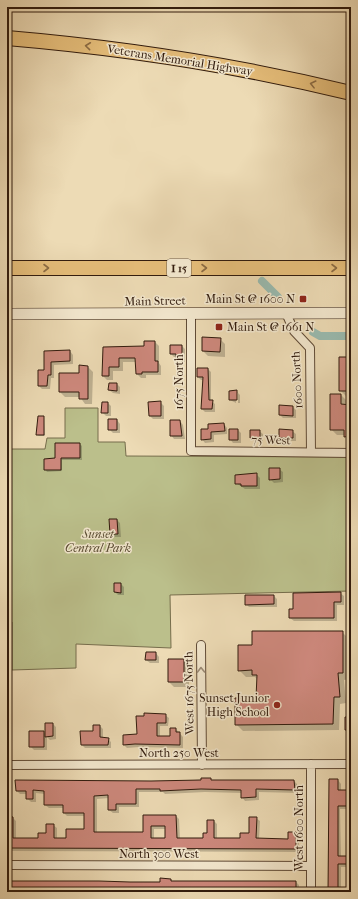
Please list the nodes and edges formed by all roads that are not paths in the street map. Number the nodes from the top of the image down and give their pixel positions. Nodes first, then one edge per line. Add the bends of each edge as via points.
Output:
1 (7, 38) edge
2 (351, 93) edge
3 (7, 268) edge
4 (351, 268) edge
5 (191, 313) junction
6 (286, 313) junction
7 (351, 313) edge
8 (7, 314) edge
9 (191, 451) joint
10 (311, 452) junction
11 (351, 453) edge
12 (201, 645) dead end
13 (311, 764) junction
14 (351, 764) edge
15 (7, 765) edge
16 (202, 765) junction
17 (7, 866) edge
18 (311, 866) junction
19 (311, 892) edge

2 -> 1 highway, Veterans Memorial Highway via 286,77 186,58
3 -> 4 highway, I 15
5 - 6 main road, Main Street
5 - 8 main road, Main Street
5 - 9 street, 1675 North
6 - 7 main road, Main Street
6 - 10 street, 1600 North via 294,331 310,348
9 - 10 street, 75 West
10 - 11 street, 75 West
16 -> 12 street, West 1675 North
13 - 14 street, North 250 West
13 - 16 street, North 250 West
13 - 18 street, West 1600 North
15 - 16 street, North 250 West
17 - 18 street, North 300 West
18 - 19 street, West 1600 North

